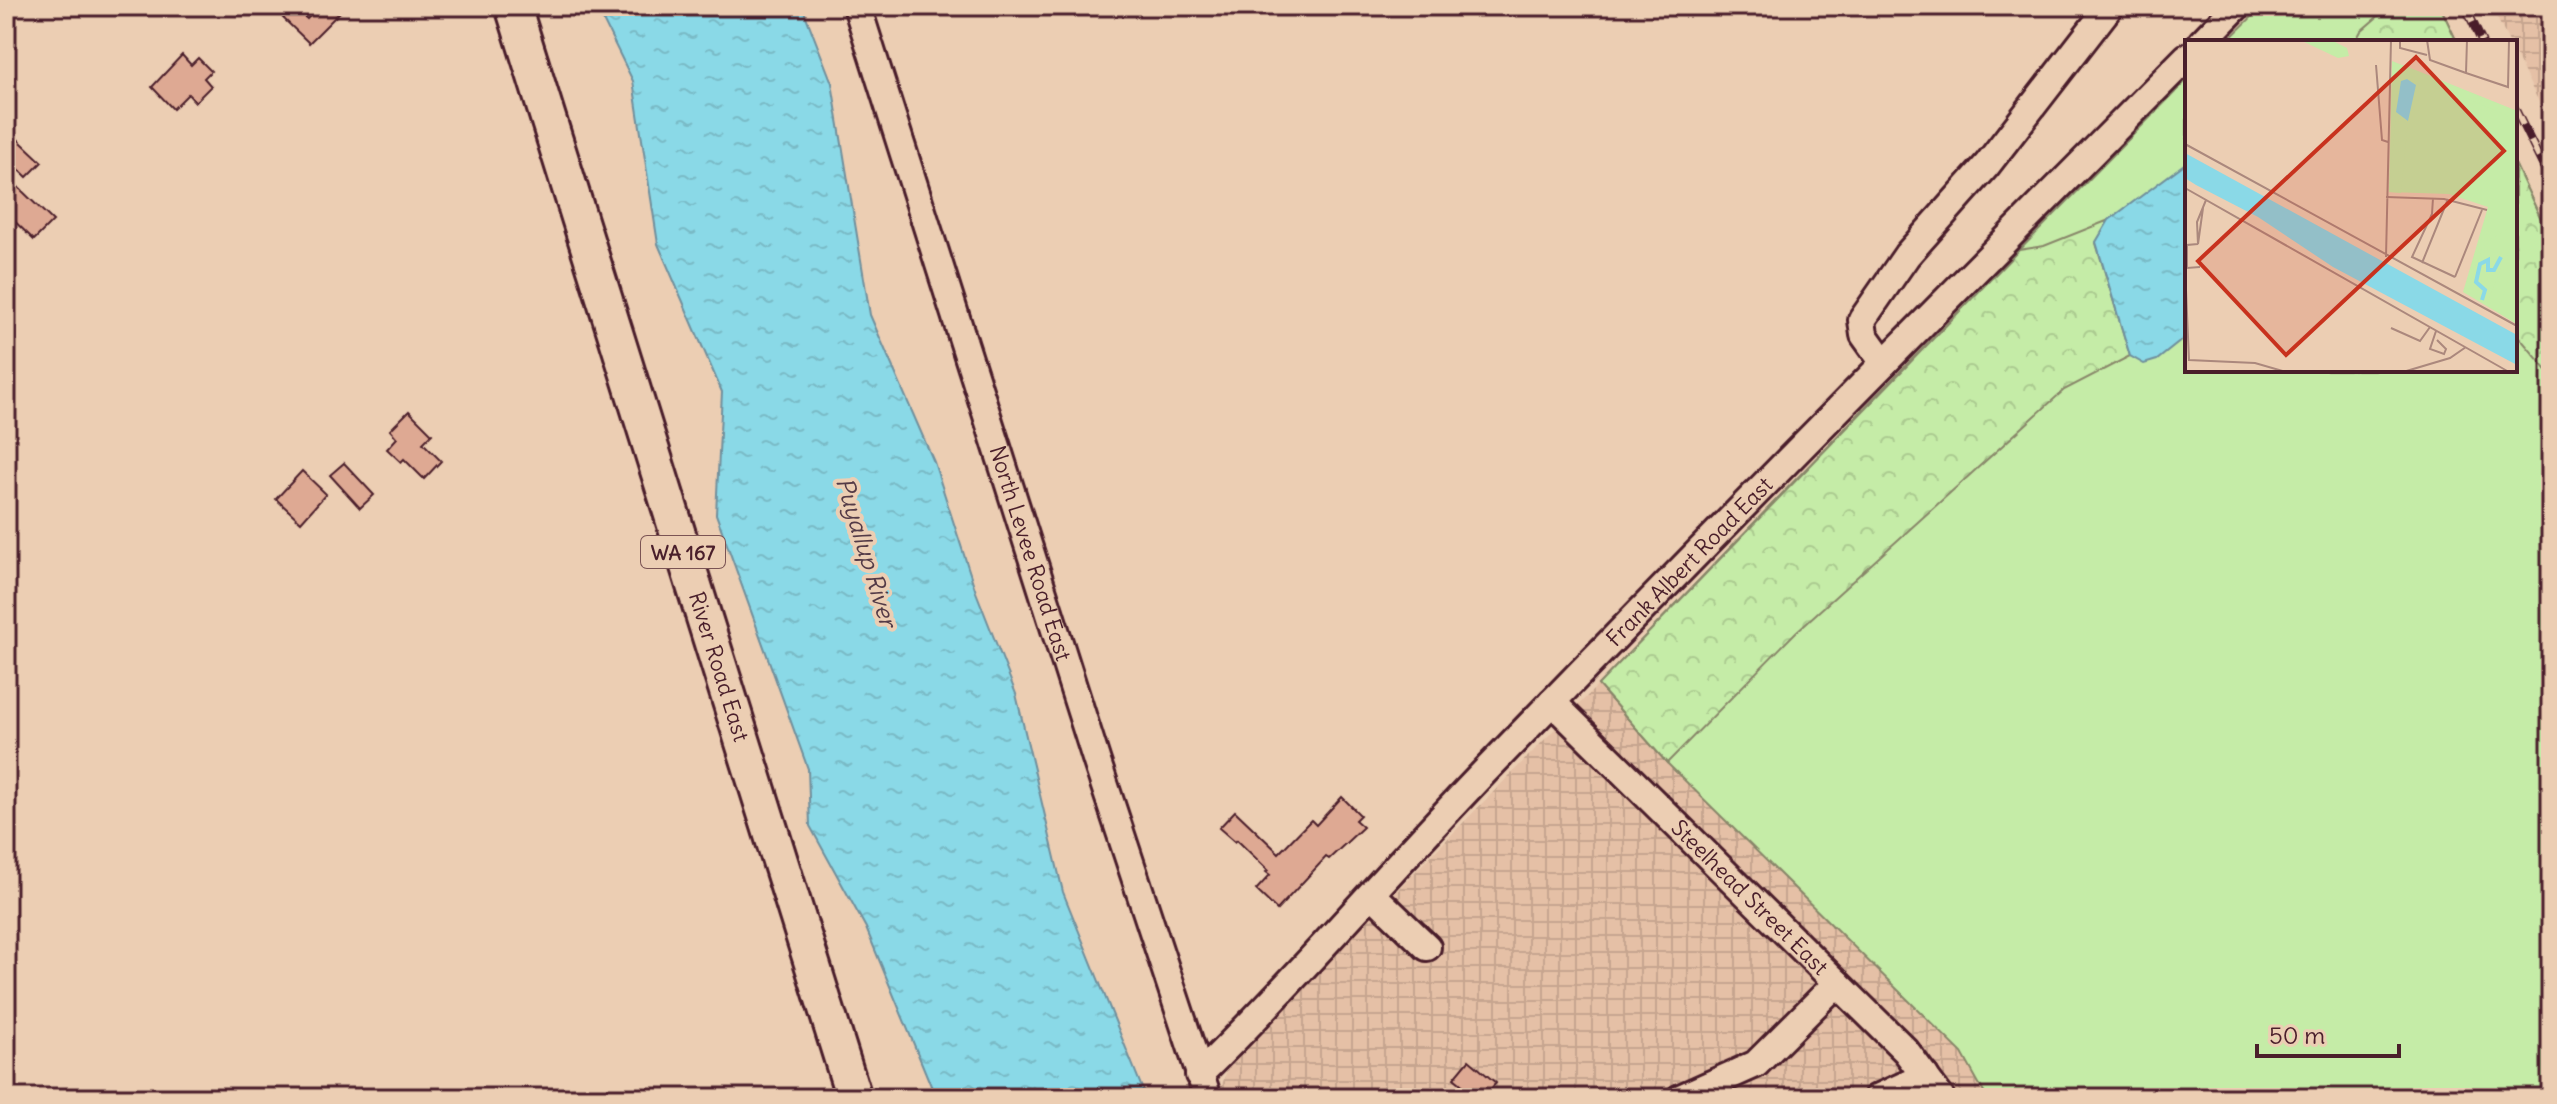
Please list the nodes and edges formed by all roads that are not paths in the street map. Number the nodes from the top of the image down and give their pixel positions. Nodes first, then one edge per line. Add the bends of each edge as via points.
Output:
1 (513, 6) edge
2 (857, 6) edge
3 (2110, 6) edge
4 (2237, 6) edge
5 (2204, 40) edge
6 (2185, 59) edge
7 (1884, 363) junction
8 (1552, 702) junction
9 (1372, 894) junction
10 (1427, 947) dead end
11 (1837, 983) junction
12 (1925, 1076) junction
13 (1203, 1086) edge
14 (854, 1098) edge
15 (1680, 1098) edge
16 (1877, 1098) edge
17 (1941, 1098) edge

1 - 14 main road, River Road East / WA 167
2 - 13 street, North Levee Road East
3 - 7 street via 1987,165 1907,255 1862,320 1864,335
4 - 5 street
6 - 7 street, Frank Albert Road East
7 - 8 street, Frank Albert Road East
8 - 9 street, Frank Albert Road East
8 - 11 street, Steelhead Street East
9 - 10 street
9 - 13 street, Frank Albert Road East
11 - 12 street, Steelhead Street East
11 - 15 street via 1756,1064
12 - 16 street
12 - 17 street, Steelhead Street East

